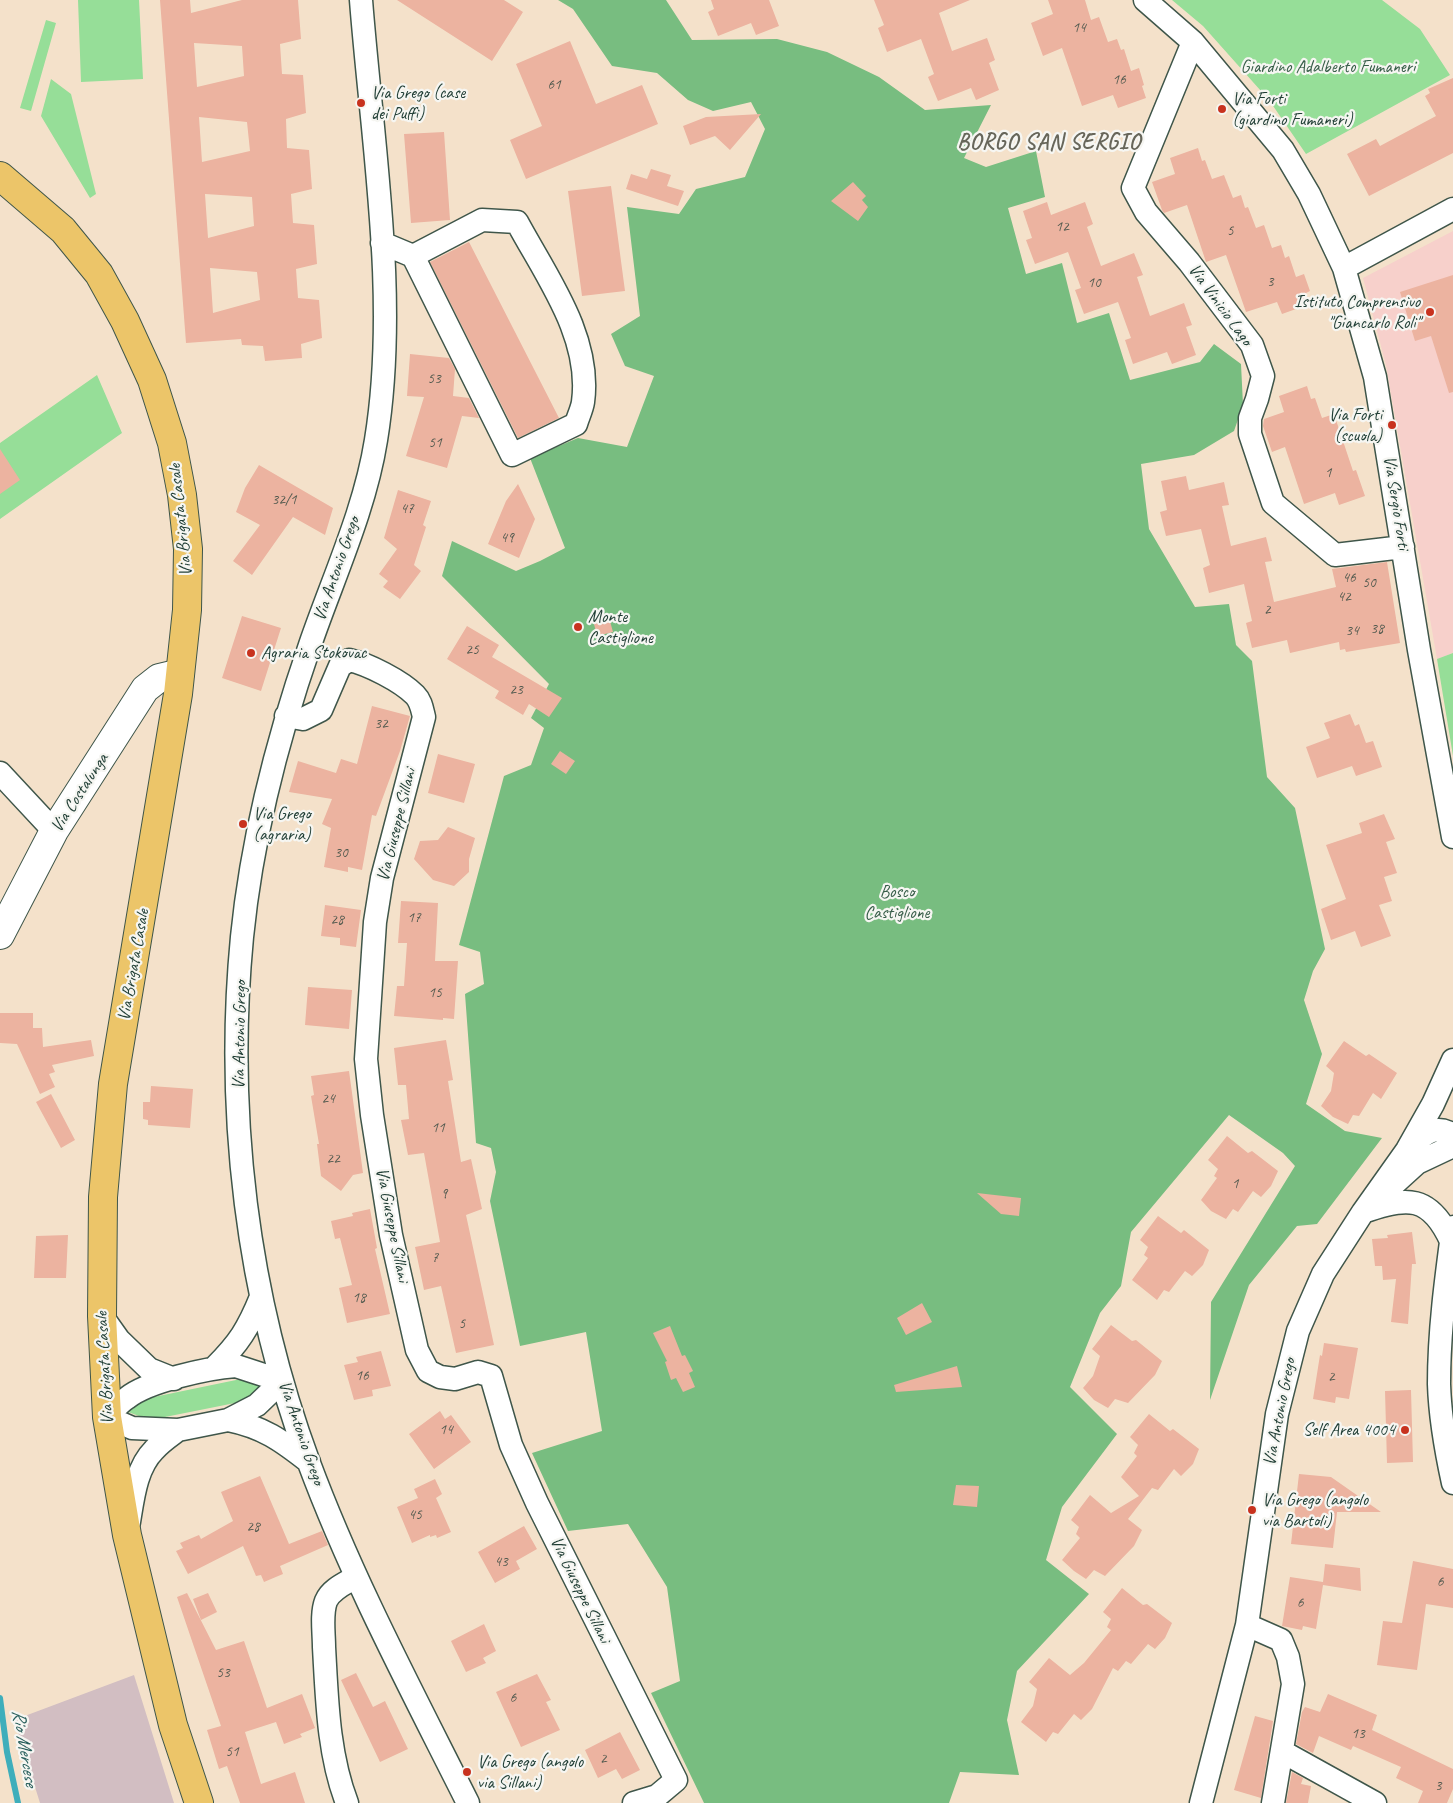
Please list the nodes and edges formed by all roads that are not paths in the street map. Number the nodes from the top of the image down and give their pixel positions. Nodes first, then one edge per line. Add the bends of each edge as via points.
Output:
1 (361, 0) edge
2 (1145, 0) edge
3 (1194, 42) junction
4 (0, 176) edge
5 (1453, 209) edge
6 (382, 243) junction
7 (413, 256) junction
8 (1344, 268) junction
9 (1403, 547) junction
10 (180, 673) junction
11 (286, 716) junction
12 (0, 773) edge
13 (54, 831) junction
14 (1453, 837) edge
15 (0, 935) edge
16 (1453, 1060) edge
17 (1453, 1135) edge
18 (1453, 1146) edge
19 (1407, 1150) junction
20 (1363, 1212) junction
21 (1452, 1234) edge
22 (261, 1297) junction
23 (102, 1316) junction
24 (215, 1367) junction
25 (174, 1379) junction
26 (282, 1381) junction
27 (107, 1417) junction
28 (228, 1420) junction
29 (178, 1430) junction
30 (309, 1462) junction
31 (1453, 1484) edge
32 (127, 1536) junction
33 (356, 1577) junction
34 (1247, 1625) junction
35 (1283, 1752) junction
36 (199, 1803) edge
37 (347, 1803) edge
38 (468, 1803) edge
39 (634, 1803) edge
40 (1201, 1803) edge
41 (1273, 1803) edge
42 (1375, 1803) edge

1 - 6 street, Via Antonio Grego
2 - 3 street, Via Sergio Forti
3 - 8 street, Via Sergio Forti via 1283,150 1309,194
3 - 9 street, Via Vinicio Lago via 1133,188 1146,212 1252,345 1262,376 1250,418 1250,434 1273,503 1335,555
4 - 10 main road, Via Brigata Casale via 62,230 99,274 125,320 152,380 172,443 188,549 187,610
5 - 8 street
6 - 7 street
6 - 11 street, Via Antonio Grego via 383,393 376,445 363,494
7 - 7 street via 512,455 576,424 583,402 582,362 573,325 517,222 482,220
8 - 9 street, Via Sergio Forti via 1375,377
9 - 14 street, Via Sergio Forti
10 - 13 street, Via Costalunga via 159,678 145,689
10 - 23 main road, Via Brigata Casale via 113,1084 103,1197
11 - 22 street, Via Antonio Grego via 269,778 255,850 242,937 237,1027 240,1170
11 - 39 street, Via Giuseppe Sillani via 303,719 321,710 340,666 349,660 362,663 402,686 422,704 424,717 378,905 366,1059 391,1235 417,1350 428,1371 440,1377 455,1379 478,1372 491,1376 511,1445 676,1780 657,1796
12 - 13 street
13 - 15 street, Via Costalunga
16 - 19 street, Via Antonio Grego
17 - 19 street, Via Antonio Grego via 1430,1130
18 - 20 street, Via Antonio Grego via 1417,1163
19 - 20 street, Via Antonio Grego
20 - 21 street via 1388,1202 1414,1202 1428,1208
20 - 34 street, Via Antonio Grego via 1323,1274 1289,1360 1277,1414
21 - 31 street via 1441,1322 1439,1386
22 - 24 street via 249,1326
22 - 26 street, Via Antonio Grego
23 - 25 street via 125,1347 149,1369
23 - 27 main road, Via Brigata Casale
24 - 25 street
24 - 26 street via 236,1366
25 - 27 street via 128,1397
26 - 28 street via 257,1405
26 - 30 street, Via Antonio Grego
27 - 29 street via 132,1428
27 - 32 main road, Via Brigata Casale
28 - 29 street
28 - 30 street via 265,1430
29 - 32 street via 154,1450 142,1466 133,1495
30 - 33 street, Via Antonio Grego
32 - 36 main road, Via Brigata Casale via 173,1724
33 - 37 street via 337,1588 326,1600 324,1621 327,1707 333,1753
33 - 38 street, Via Antonio Grego
34 - 35 street via 1281,1640 1288,1657 1293,1684
34 - 40 street, Via Antonio Grego
35 - 41 street
35 - 42 street

